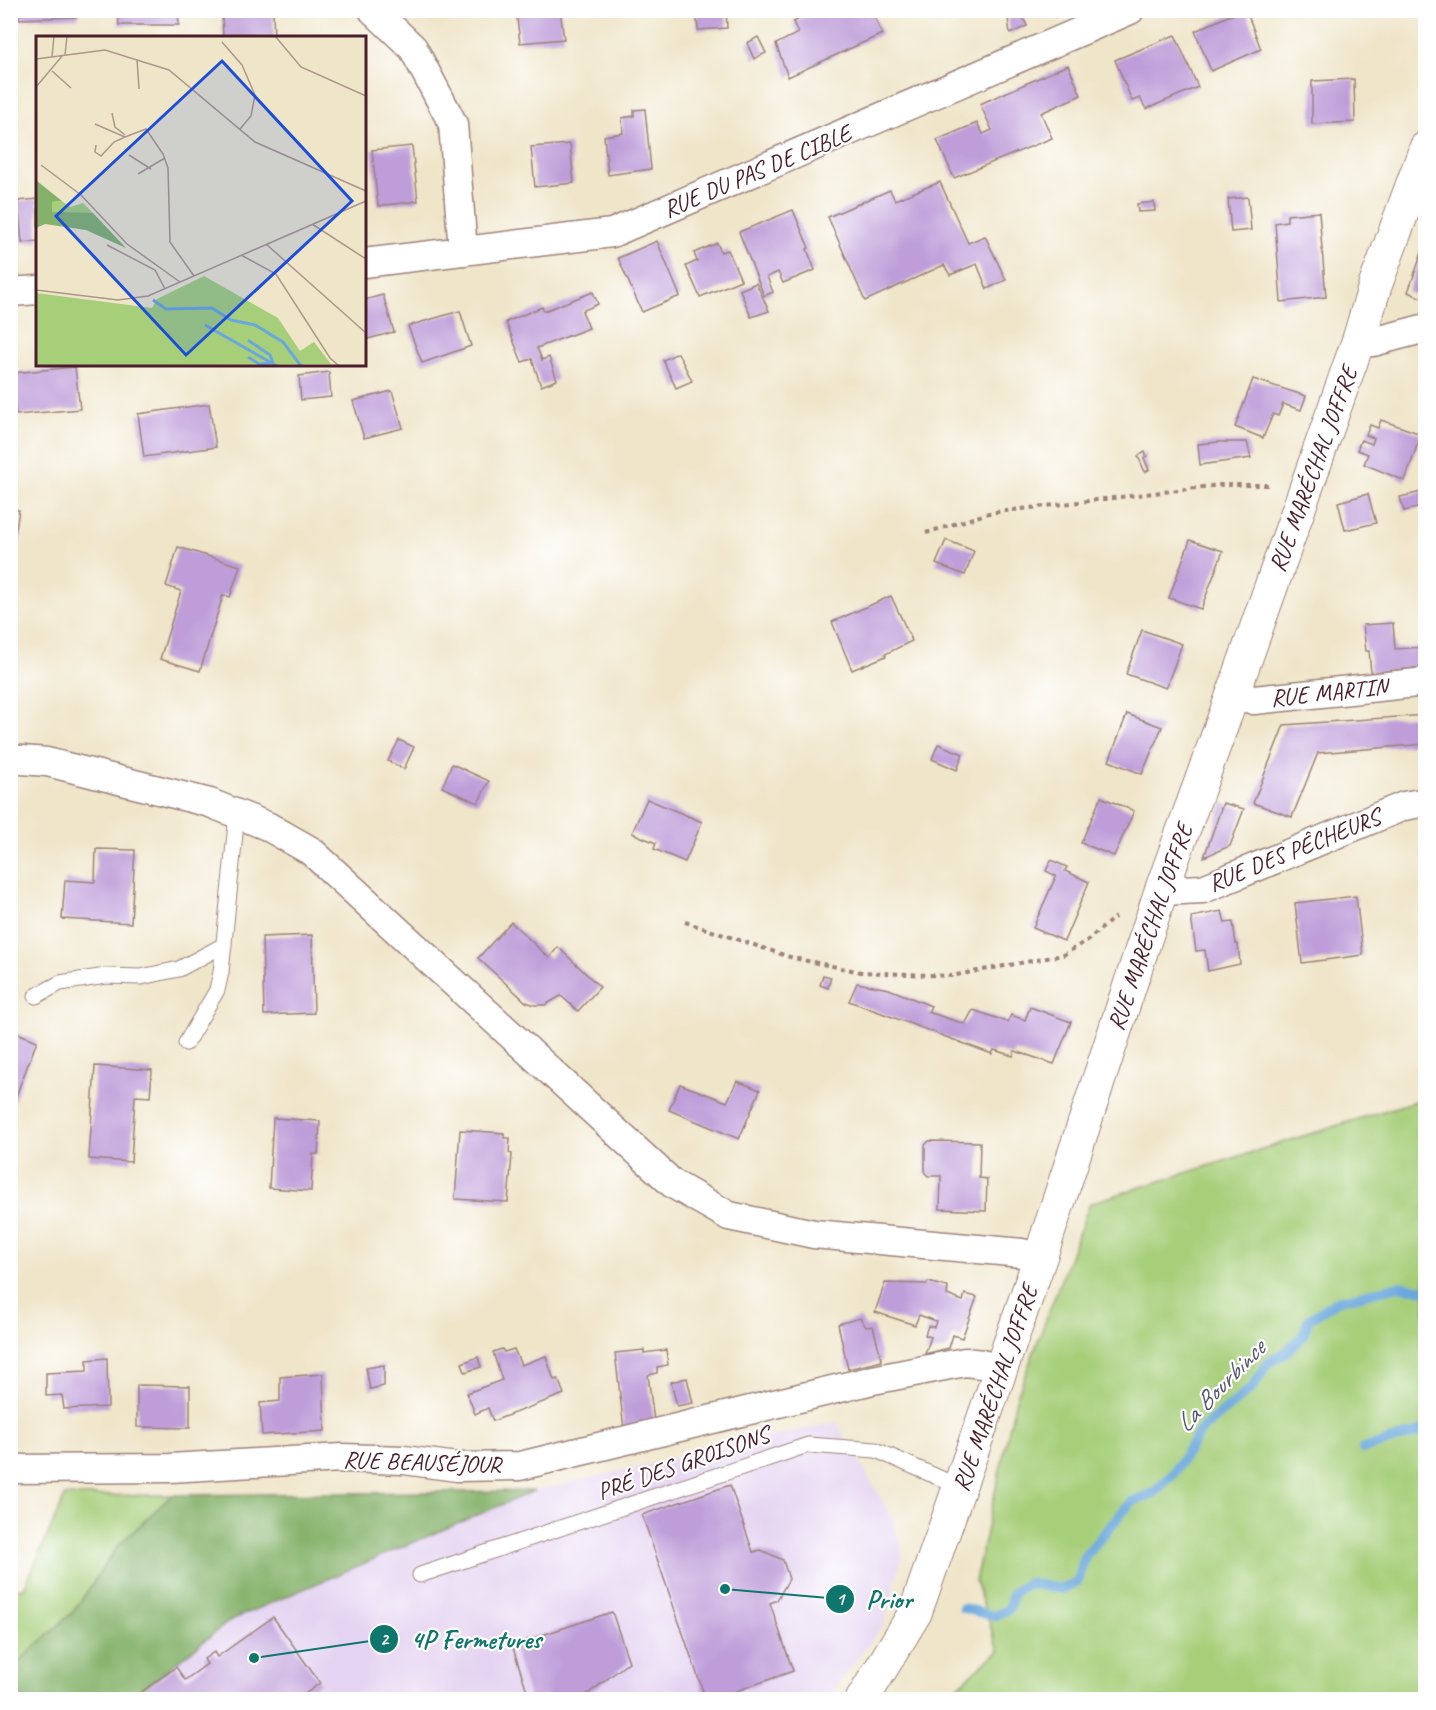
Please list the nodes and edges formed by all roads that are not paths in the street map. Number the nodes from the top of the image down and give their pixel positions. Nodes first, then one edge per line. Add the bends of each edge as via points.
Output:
1 (373, 10) edge
2 (1130, 10) edge
3 (1425, 148) edge
4 (463, 251) junction
5 (366, 262) edge
6 (36, 290) edge
7 (10, 292) edge
8 (1425, 328) edge
9 (1359, 339) junction
10 (1425, 682) edge
11 (1233, 694) junction
12 (10, 759) edge
13 (1425, 802) edge
14 (237, 814) junction
15 (1157, 902) junction
16 (224, 945) junction
17 (36, 996) dead end
18 (186, 1043) dead end
19 (1040, 1258) junction
20 (1001, 1370) junction
21 (10, 1469) edge
22 (960, 1487) junction
23 (420, 1575) dead end
24 (862, 1700) edge

1 - 4 street via 413,48 453,124
2 - 4 street, RUE DU PAS DE CIBLE via 612,233
3 - 9 main road, RUE MARÉCHAL JOFFRE
4 - 5 street, RUE DU PAS DE CIBLE
6 - 7 street
8 - 9 street via 1373,342
9 - 11 main road, RUE MARÉCHAL JOFFRE
10 - 11 street, RUE MARTIN via 1254,700
11 - 15 main road, RUE MARÉCHAL JOFFRE
12 - 14 street via 47,762 210,803
13 - 15 street, RUE DES PÊCHEURS via 1404,806 1203,889
14 - 16 lane
14 - 19 street via 311,851 673,1184 729,1216 813,1234 1022,1253
15 - 19 main road, RUE MARÉCHAL JOFFRE
16 - 17 lane via 179,969 141,977 106,976 60,983
16 - 18 lane via 217,990
19 - 20 main road, RUE MARÉCHAL JOFFRE
20 - 21 street, RUE BEAUSÉJOUR via 965,1362 873,1380 520,1466 457,1467 342,1458 170,1468
20 - 22 main road, RUE MARÉCHAL JOFFRE
22 - 23 lane, PRÉ DES GROISONS via 876,1450 808,1445
22 - 24 main road, RUE MARÉCHAL JOFFRE via 915,1613

